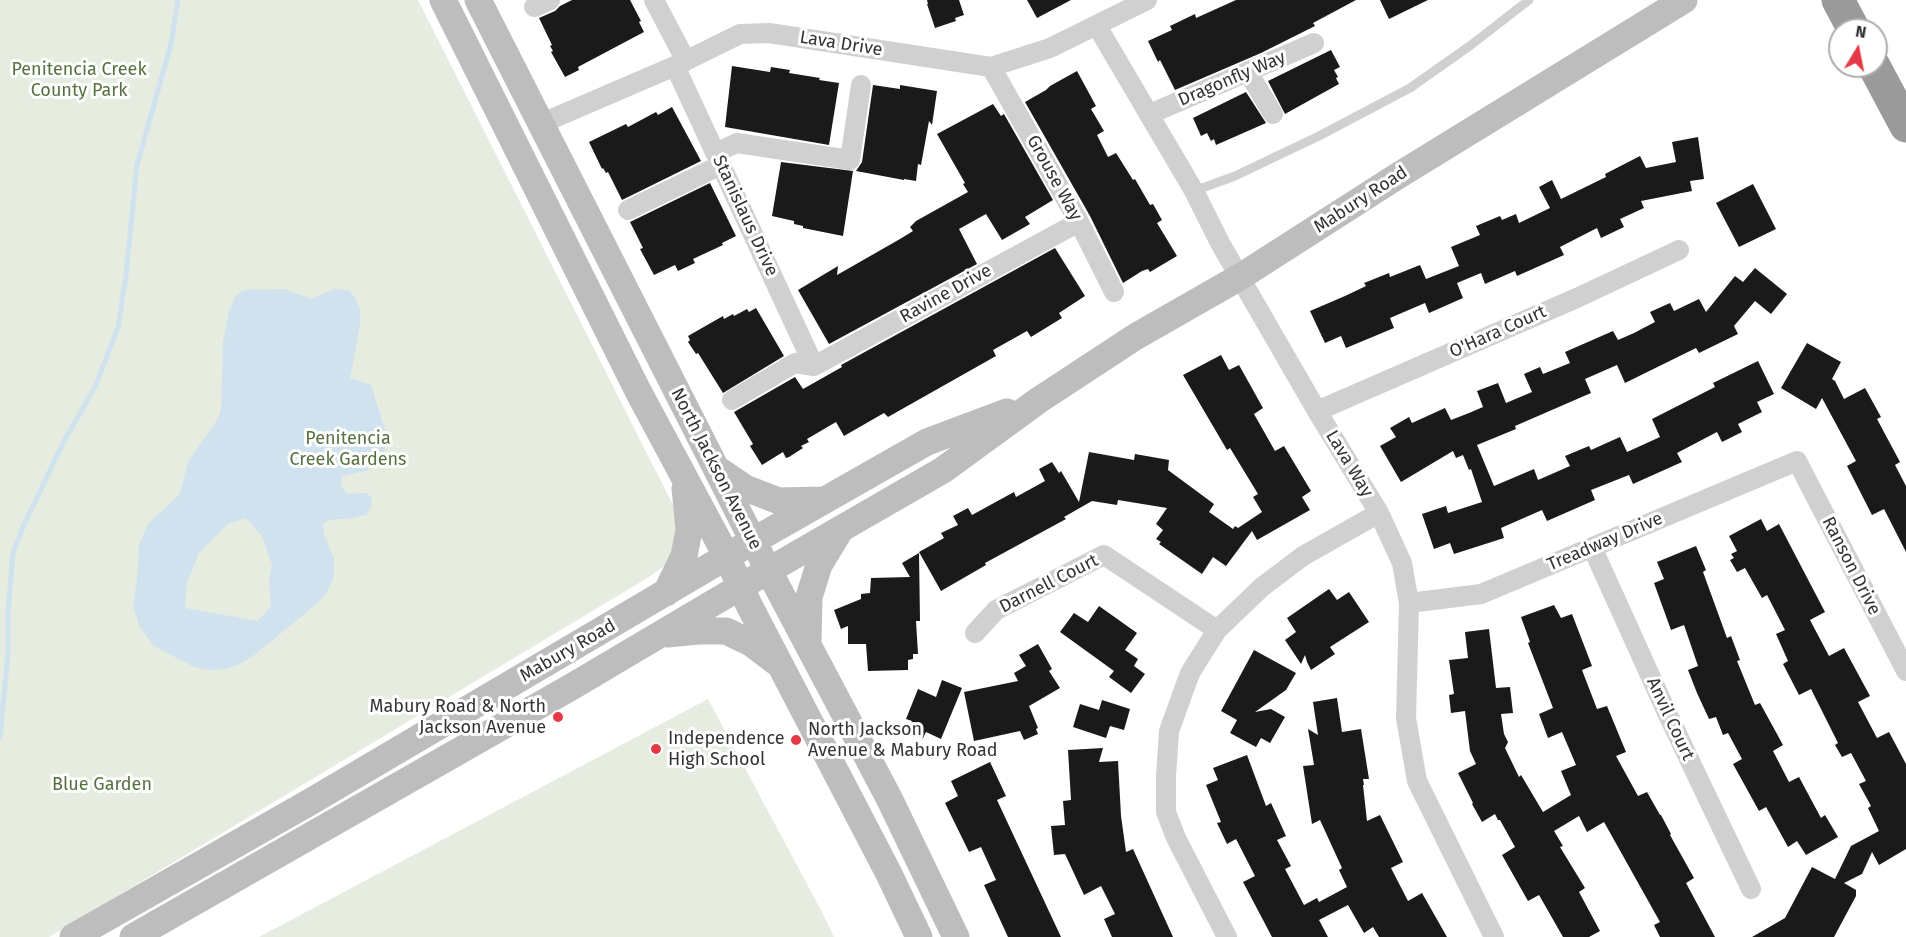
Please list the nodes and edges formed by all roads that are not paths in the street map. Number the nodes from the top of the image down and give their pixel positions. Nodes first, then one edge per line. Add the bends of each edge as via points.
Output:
1 (443, 0) edge
2 (478, 0) edge
3 (654, 0) edge
4 (1147, 0) edge
5 (1529, 0) edge
6 (1684, 0) edge
7 (1838, 0) edge
8 (1848, 18) edge
9 (1097, 26) junction
10 (1314, 43) dead end
11 (680, 63) junction
12 (991, 67) junction
13 (1248, 72) junction
14 (1880, 78) edge
15 (861, 85) dead end
16 (1150, 114) junction
17 (1273, 114) dead end
18 (540, 124) junction
19 (1906, 126) edge
20 (718, 159) junction
21 (1194, 191) junction
22 (628, 210) dead end
23 (1079, 222) junction
24 (1679, 250) dead end
25 (1240, 277) junction
26 (1114, 292) dead end
27 (814, 366) junction
28 (732, 400) dead end
29 (1039, 400) junction
30 (1317, 411) junction
31 (1797, 461) joint
32 (716, 469) junction
33 (683, 475) junction
34 (828, 500) junction
35 (1378, 513) junction
36 (841, 528) junction
37 (753, 541) junction
38 (1592, 547) junction
39 (727, 557) junction
40 (769, 571) junction
41 (740, 587) junction
42 (666, 593) junction
43 (1409, 603) junction
44 (1217, 630) junction
45 (975, 633) dead end
46 (660, 635) junction
47 (808, 645) junction
48 (782, 666) junction
49 (1906, 671) edge
50 (1751, 889) dead end
51 (73, 937) edge
52 (134, 937) edge
53 (919, 937) edge
54 (956, 937) edge
55 (1227, 937) edge
56 (1494, 937) edge

1 - 33 main road, North Jackson Avenue
2 - 18 main road, North Jackson Avenue
3 - 11 street, Stanislaus Drive
4 - 9 street, Lava Drive
5 - 21 lane via 1410,88 1319,136
6 - 25 main road, Mabury Road
7 - 8 highway
9 - 12 street, Lava Drive via 1050,48
9 - 16 street, Lava Way
10 - 13 street, Dragonfly Way
11 - 12 street, Lava Drive via 741,34 769,33
11 - 18 street, Lava Drive
11 - 20 street, Stanislaus Drive
12 - 23 street, Grouse Way
13 - 16 street, Dragonfly Way
13 - 17 street
14 - 19 highway
15 - 20 street via 850,160 737,143
16 - 21 street, Lava Way
18 - 32 main road, North Jackson Avenue
20 - 22 street
20 - 27 street, Stanislaus Drive
21 - 25 street, Lava Way
23 - 26 street, Grouse Way
23 - 27 street, Ravine Drive
24 - 30 street, O'Hara Court
25 - 29 main road, Mabury Road via 1135,337
25 - 30 street, Lava Way
27 - 28 street via 795,363
29 - 34 main road, Mabury Road via 927,442
29 - 36 main road, Mabury Road via 944,470
30 - 35 street, Lava Way
31 - 38 street, Treadway Drive
31 - 49 street, Ranson Drive
32 - 34 main road via 745,488 779,501
32 - 37 main road, North Jackson Avenue
33 - 39 main road, North Jackson Avenue
33 - 42 main road via 688,530 684,556
34 - 37 main road, Mabury Road
35 - 43 street, Lava Way via 1402,563
35 - 44 street via 1303,555
36 - 40 main road, Mabury Road
36 - 47 main road via 819,565 809,597
37 - 39 main road, Mabury Road
37 - 40 main road, North Jackson Avenue
38 - 43 street, Treadway Drive via 1481,594
38 - 50 street, Anvil Court
39 - 41 main road, North Jackson Avenue
39 - 42 main road, Mabury Road
40 - 41 main road, Mabury Road
40 - 47 main road, North Jackson Avenue
41 - 46 main road, Mabury Road
41 - 48 main road, North Jackson Avenue
42 - 51 main road, Mabury Road
43 - 56 street, Lava Way via 1406,718 1417,781
44 - 45 street, Darnell Court via 1104,555 996,610
44 - 55 street via 1190,673 1169,731 1166,812
46 - 48 main road via 699,630 726,632
46 - 52 main road, Mabury Road
47 - 54 main road, North Jackson Avenue
48 - 53 main road, North Jackson Avenue

